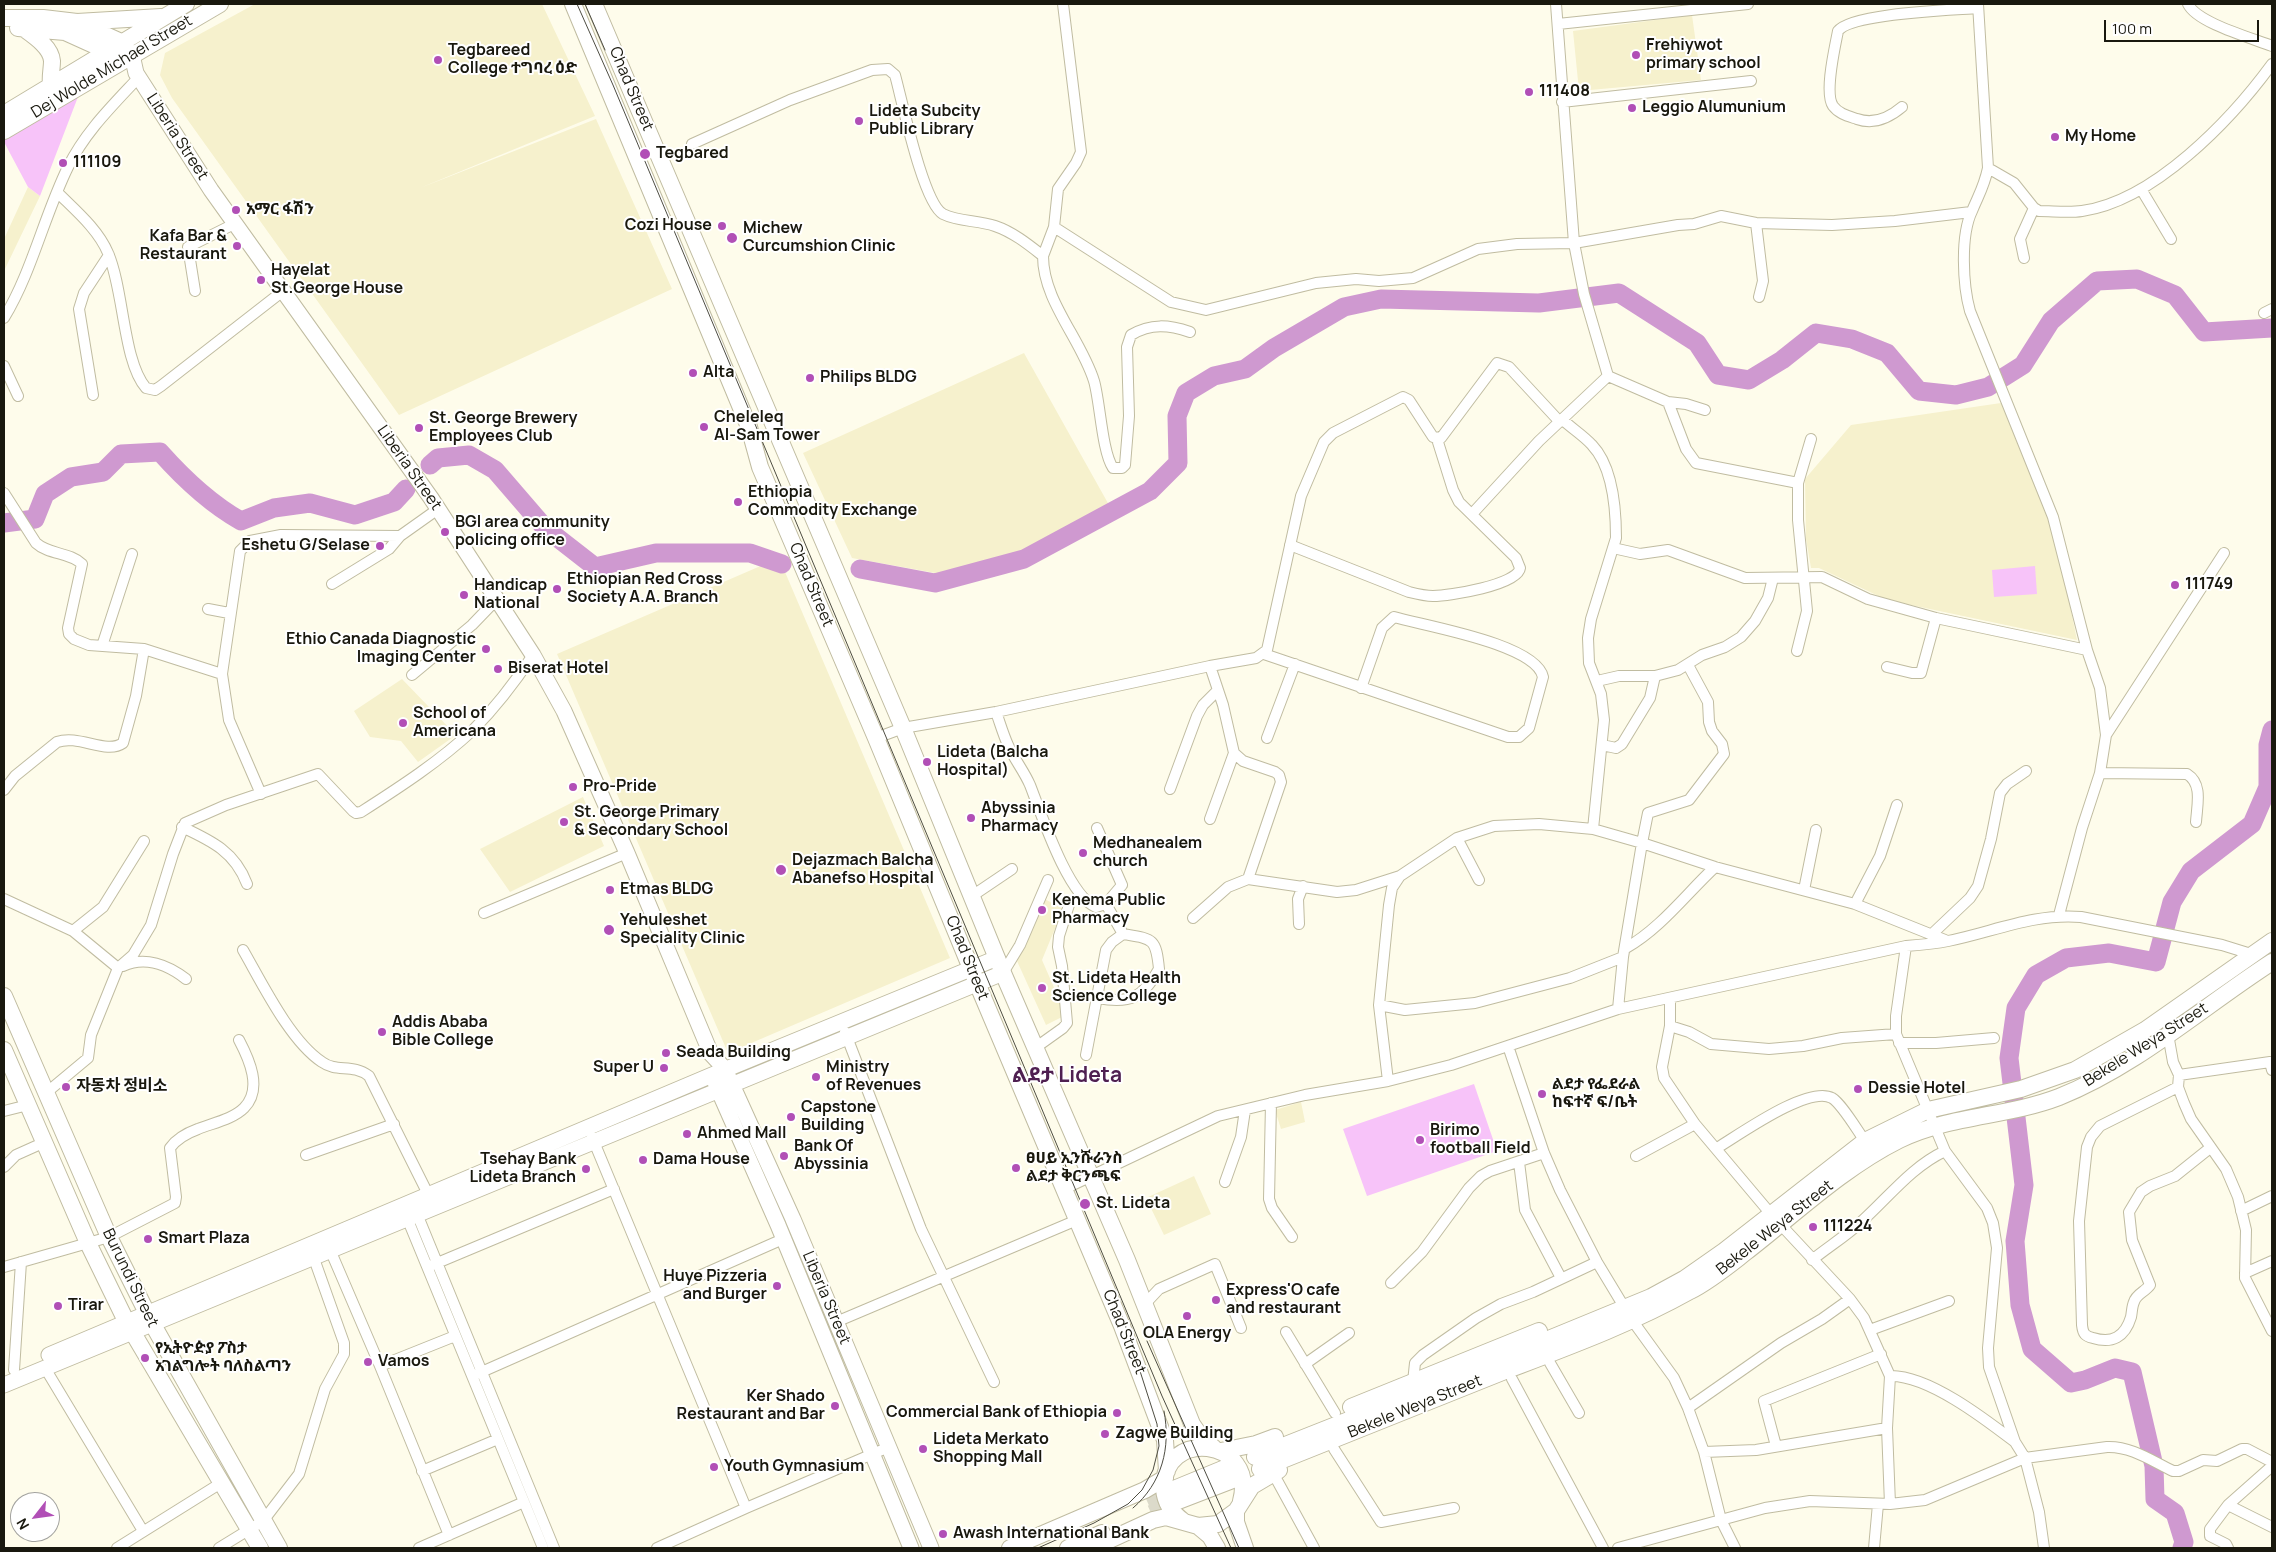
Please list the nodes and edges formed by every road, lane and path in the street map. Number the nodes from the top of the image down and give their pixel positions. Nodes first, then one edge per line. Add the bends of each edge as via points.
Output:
1 (186, 4) edge
2 (220, 4) edge
3 (564, 4) edge
4 (573, 4) edge
5 (594, 4) edge
6 (605, 4) edge
7 (1063, 4) edge
8 (1556, 4) edge
9 (1748, 4) edge
10 (2188, 4) edge
11 (1978, 6) edge
12 (163, 17) junction
13 (4, 18) edge
14 (77, 22) junction
15 (1558, 24) junction
16 (22, 27) junction
17 (4, 28) edge
18 (2272, 46) edge
19 (120, 53) junction
20 (2272, 64) edge
21 (137, 75) junction
22 (1751, 81) dead end
23 (54, 93) junction
24 (1562, 102) junction
25 (1902, 108) dead end
26 (4, 114) edge
27 (4, 130) edge
28 (692, 144) dead end
29 (1988, 168) junction
30 (2141, 189) junction
31 (57, 192) junction
32 (2034, 208) junction
33 (1971, 212) junction
34 (1756, 223) junction
35 (236, 224) junction
36 (1054, 227) junction
37 (2171, 239) dead end
38 (1574, 243) junction
39 (109, 255) junction
40 (1043, 256) junction
41 (2024, 258) dead end
42 (283, 291) junction
43 (195, 292) dead end
44 (1759, 297) dead end
45 (4, 318) edge
46 (1190, 332) dead end
47 (4, 366) edge
48 (1608, 376) junction
49 (93, 394) dead end
50 (18, 396) dead end
51 (1668, 402) junction
52 (1706, 410) dead end
53 (1560, 420) junction
54 (1437, 439) junction
55 (1811, 439) dead end
56 (754, 449) junction
57 (796, 478) junction
58 (1798, 483) junction
59 (4, 493) edge
60 (438, 509) junction
61 (1472, 514) junction
62 (400, 536) junction
63 (1290, 545) junction
64 (1613, 548) junction
65 (2224, 553) dead end
66 (132, 554) dead end
67 (1806, 577) junction
68 (1773, 578) junction
69 (332, 584) dead end
70 (498, 598) junction
71 (208, 609) dead end
72 (229, 613) junction
73 (1936, 618) junction
74 (102, 646) junction
75 (144, 649) junction
76 (2087, 650) junction
77 (1797, 651) dead end
78 (1264, 654) junction
79 (533, 655) junction
80 (1295, 664) junction
81 (1688, 665) junction
82 (1210, 666) junction
83 (1887, 666) dead end
84 (222, 674) junction
85 (412, 675) dead end
86 (1655, 676) junction
87 (1597, 681) junction
88 (1361, 688) junction
89 (1218, 690) junction
90 (996, 712) junction
91 (903, 728) junction
92 (2106, 735) junction
93 (876, 738) junction
94 (1267, 738) dead end
95 (1602, 745) junction
96 (1234, 753) junction
97 (2026, 771) dead end
98 (2100, 773) junction
99 (1170, 789) dead end
100 (4, 790) edge
101 (261, 794) junction
102 (1897, 805) dead end
103 (1210, 819) dead end
104 (2196, 822) dead end
105 (182, 828) junction
106 (1097, 828) dead end
107 (1593, 829) junction
108 (1816, 830) dead end
109 (1457, 838) junction
110 (144, 841) dead end
111 (1642, 843) junction
112 (627, 853) junction
113 (1715, 867) junction
114 (1012, 870) dead end
115 (1400, 876) junction
116 (1248, 879) junction
117 (1048, 880) dead end
118 (1479, 880) dead end
119 (247, 884) dead end
120 (1303, 886) junction
121 (1804, 890) junction
122 (972, 896) junction
123 (4, 899) edge
124 (1106, 904) junction
125 (1855, 904) junction
126 (1069, 905) dead end
127 (484, 913) dead end
128 (2059, 915) junction
129 (1193, 918) dead end
130 (1299, 924) dead end
131 (73, 931) junction
132 (1123, 934) junction
133 (1931, 935) junction
134 (1948, 941) junction
135 (2272, 941) edge
136 (1906, 946) junction
137 (243, 950) dead end
138 (1624, 953) junction
139 (2251, 954) junction
140 (2272, 962) edge
141 (1003, 965) junction
142 (118, 968) junction
143 (974, 976) junction
144 (186, 978) dead end
145 (4, 996) edge
146 (1098, 998) junction
147 (1670, 1000) junction
148 (1379, 1005) junction
149 (1618, 1009) junction
150 (841, 1022) junction
151 (1670, 1026) junction
152 (2168, 1034) junction
153 (846, 1036) junction
154 (1897, 1038) junction
155 (1994, 1038) dead end
156 (239, 1040) dead end
157 (1508, 1046) junction
158 (1036, 1048) junction
159 (4, 1052) edge
160 (1086, 1055) dead end
161 (2272, 1065) edge
162 (718, 1072) junction
163 (2179, 1076) junction
164 (1388, 1081) junction
165 (724, 1086) junction
166 (2178, 1087) junction
167 (46, 1093) junction
168 (1271, 1103) junction
169 (28, 1105) junction
170 (1245, 1110) junction
171 (4, 1111) edge
172 (1931, 1117) junction
173 (394, 1124) junction
174 (1695, 1124) junction
175 (590, 1134) junction
176 (1865, 1141) junction
177 (45, 1142) junction
178 (1716, 1148) junction
179 (2210, 1148) junction
180 (1945, 1151) junction
181 (1544, 1153) junction
182 (306, 1155) dead end
183 (1636, 1156) dead end
184 (1519, 1162) junction
185 (4, 1167) edge
186 (1092, 1177) junction
187 (1225, 1182) dead end
188 (614, 1189) junction
189 (1064, 1189) junction
190 (428, 1194) junction
191 (2272, 1196) edge
192 (409, 1209) junction
193 (2241, 1211) junction
194 (1776, 1219) junction
195 (1077, 1220) junction
196 (109, 1237) junction
197 (1292, 1237) dead end
198 (783, 1239) junction
199 (88, 1243) junction
200 (328, 1243) junction
201 (310, 1250) junction
202 (1812, 1260) junction
203 (2272, 1261) edge
204 (21, 1262) junction
205 (1597, 1262) junction
206 (432, 1265) junction
207 (4, 1267) edge
208 (2245, 1273) junction
209 (943, 1277) junction
210 (1561, 1278) junction
211 (1391, 1283) dead end
212 (822, 1288) junction
213 (658, 1294) junction
214 (807, 1296) junction
215 (1850, 1299) junction
216 (1949, 1301) dead end
217 (1144, 1305) junction
218 (1628, 1314) junction
219 (149, 1318) junction
220 (836, 1322) junction
221 (129, 1326) junction
222 (1241, 1328) dead end
223 (2272, 1329) edge
224 (1566, 1330) junction
225 (1870, 1330) junction
226 (1286, 1332) dead end
227 (1349, 1333) dead end
228 (455, 1336) junction
229 (1575, 1345) junction
230 (1881, 1354) junction
231 (1550, 1363) junction
232 (1305, 1364) junction
233 (380, 1366) junction
234 (45, 1368) junction
235 (9, 1372) edge
236 (481, 1372) junction
237 (1890, 1376) junction
238 (471, 1377) junction
239 (1512, 1379) junction
240 (994, 1382) dead end
241 (1413, 1382) junction
242 (4, 1385) edge
243 (1688, 1408) junction
244 (1335, 1413) junction
245 (1579, 1413) dead end
246 (1887, 1428) junction
247 (498, 1439) junction
248 (2015, 1442) junction
249 (1776, 1446) junction
250 (889, 1447) junction
251 (1334, 1448) junction
252 (1218, 1450) junction
253 (1704, 1452) junction
254 (873, 1454) junction
255 (2025, 1458) junction
256 (2272, 1462) edge
257 (1263, 1466) junction
258 (2272, 1466) edge
259 (422, 1471) junction
260 (1232, 1473) dead end
261 (221, 1482) junction
262 (1171, 1485) junction
263 (524, 1502) junction
264 (1878, 1504) junction
265 (1890, 1504) junction
266 (2228, 1505) junction
267 (1238, 1507) junction
268 (746, 1508) junction
269 (1454, 1508) dead end
270 (1721, 1520) junction
271 (1191, 1524) junction
272 (256, 1525) junction
273 (2272, 1527) edge
274 (143, 1531) junction
275 (449, 1535) junction
276 (424, 1547) edge
277 (1623, 1547) edge
278 (117, 1548) edge
279 (218, 1548) edge
280 (260, 1548) edge
281 (279, 1548) edge
282 (543, 1548) edge
283 (554, 1548) edge
284 (657, 1548) edge
285 (911, 1548) edge
286 (931, 1548) edge
287 (1010, 1548) edge
288 (1030, 1548) edge
289 (1068, 1548) edge
290 (1092, 1548) edge
291 (1217, 1548) edge
292 (1245, 1548) edge
293 (1314, 1548) edge
294 (1603, 1548) edge
295 (1735, 1548) edge
296 (1874, 1548) edge
297 (2044, 1548) edge
298 (2228, 1548) edge

1 - 12 main road, Dej Wolde Michael Street
2 - 19 main road, Dej Wolde Michael Street
3 - 56 main road, Chad Street via 742,430
4 - 56 main road, Chad Street via 749,427
5 - 57 main road, Chad Street
6 - 57 main road, Chad Street via 784,424
7 - 36 street via 1081,152 1058,188
8 - 15 street
9 - 15 street
10 - 18 street via 2194,12 2210,21
11 - 25 street via 1881,16 1847,23 1838,31 1831,72 1834,107 1863,122 1879,121
11 - 29 street
12 - 14 main road
12 - 19 main road, Dej Wolde Michael Street
13 - 14 main road
14 - 19 main road
15 - 24 street
16 - 17 main road
16 - 19 main road via 65,32
16 - 23 main road via 42,42 52,58
19 - 21 street, Liberia Street
19 - 23 main road, Dej Wolde Michael Street
20 - 30 street via 2220,126 2187,156
21 - 31 street via 86,137
21 - 35 street, Liberia Street
22 - 24 street
23 - 26 main road, Dej Wolde Michael Street
23 - 27 main road, Dej Wolde Michael Street
24 - 38 street
28 - 40 street via 790,100 872,70 888,69 896,75 911,140 931,199 941,212 955,219 996,226
29 - 32 street via 2020,188
29 - 33 street via 1980,198
30 - 32 street via 2082,211 2039,211
30 - 37 street
31 - 39 street via 96,233
31 - 45 street
32 - 41 street via 2020,239
33 - 34 street via 1832,225
33 - 76 street via 1965,244 1964,292 2060,539
34 - 38 street via 1717,216 1694,224
34 - 44 street via 1763,281
35 - 42 street, Liberia Street
35 - 43 street via 188,248
36 - 38 street via 1171,302 1206,310 1316,283 1356,278 1379,281 1413,278 1478,250 1517,244
36 - 40 street
38 - 48 street via 1584,294
39 - 42 street via 118,281 130,356 142,384 150,390 161,386
39 - 49 street via 84,293 79,309
40 - 46 street via 1046,278 1094,381 1113,468 1125,465 1129,416 1127,347 1131,335 1155,325 1170,325
42 - 60 street, Liberia Street
47 - 50 street
48 - 51 street
48 - 53 street
51 - 52 street
51 - 58 street via 1686,448 1696,463
53 - 54 street via 1509,366 1497,363 1450,429
53 - 61 street
53 - 64 street via 1591,444 1605,464 1616,525
54 - 61 street via 1452,490
54 - 63 street via 1431,435 1409,400 1403,397 1327,437 1301,496
55 - 58 street
56 - 93 main road, Chad Street
57 - 91 main road, Chad Street
58 - 67 street via 1798,520
59 - 74 street via 28,534 41,548 82,564 69,634 80,642
60 - 62 street
60 - 70 street, Liberia Street
61 - 63 street via 1516,558 1520,572 1487,587 1446,595 1410,592
62 - 69 street via 389,549
62 - 72 street via 301,534 250,541 240,551
63 - 78 street via 1268,650
64 - 68 street via 1640,554 1668,550 1738,576
64 - 87 street via 1590,620 1589,662
65 - 92 street
66 - 74 street
67 - 68 street
67 - 73 street via 1822,577 1868,599
67 - 77 street via 1807,611
68 - 81 street via 1768,598 1741,637
70 - 79 street, Liberia Street
70 - 85 street via 472,626
71 - 72 street
72 - 84 street
73 - 76 street
73 - 83 street via 1921,673
74 - 75 street
75 - 84 street
75 - 100 street via 123,743 111,747 64,739 15,776
76 - 92 street via 2100,688
78 - 80 street
78 - 82 street
79 - 101 street via 512,686 472,730 440,757 361,812 352,811 318,774
79 - 112 street, Liberia Street via 564,711
80 - 88 street
80 - 94 street
81 - 86 street
81 - 111 street via 1708,702 1709,722 1724,754 1689,800 1648,813
82 - 89 street
82 - 90 street
84 - 101 street via 229,720
86 - 87 street via 1619,676
86 - 95 street via 1650,698 1622,744 1616,748
87 - 95 street via 1604,720
88 - 88 street via 1508,737 1519,737 1529,728 1543,677 1542,669 1533,661 1495,642 1394,617 1382,628
89 - 96 street
89 - 99 street via 1197,716
90 - 91 street
90 - 124 street via 1069,876 1092,906
91 - 93 street
91 - 122 main road, Chad Street
92 - 98 street
93 - 143 main road, Chad Street
95 - 107 street
96 - 103 street
96 - 116 street via 1243,761 1275,772 1281,782
97 - 133 street via 2000,793 1978,886 1970,898
98 - 104 street via 2186,774 2194,778 2198,785
98 - 128 street
101 - 105 street via 192,819
102 - 125 street via 1880,856
105 - 119 street via 202,836 230,856 241,868
105 - 142 street via 151,925 133,955
106 - 124 street via 1122,885
107 - 109 street via 1539,824 1494,826
107 - 111 street
108 - 121 street
109 - 115 street
109 - 118 street
110 - 131 street via 103,907
111 - 113 street
111 - 138 street
112 - 127 street
112 - 162 street, Liberia Street
113 - 121 street
113 - 138 street via 1666,917
114 - 122 street
115 - 120 street via 1346,892
115 - 148 street via 1392,888 1389,905
116 - 120 street
116 - 129 street via 1228,887
117 - 141 street via 1020,945
120 - 130 street via 1298,899
121 - 125 street
122 - 141 main road, Chad Street
123 - 131 street
124 - 132 street
125 - 133 street
126 - 158 street via 1058,947 1067,1023
128 - 134 street via 2006,924
128 - 139 street via 2222,945
131 - 142 street
132 - 146 street via 1106,950
132 - 146 street via 1153,941 1160,969 1146,989 1134,998 1115,1001
133 - 134 street
134 - 136 street
135 - 139 main road
136 - 147 street
136 - 154 street via 1896,1016
137 - 173 street via 296,1036 324,1064 361,1069 369,1076
138 - 148 street via 1570,978 1475,1003 1405,1010
138 - 149 street
139 - 172 main road via 2119,1047 2075,1070
140 - 152 main road, Bekele Weya Street
141 - 143 street
141 - 158 main road, Chad Street
142 - 144 street via 132,962 146,962 167,966
142 - 167 street via 91,1035 88,1058
143 - 150 street
143 - 153 street
143 - 189 main road, Chad Street
145 - 167 main road, Burundi Street
146 - 160 street
147 - 149 street
147 - 151 street
148 - 164 street
149 - 157 street
150 - 153 street
150 - 162 street
151 - 154 street via 1711,1044 1769,1049 1842,1038
151 - 174 street via 1662,1067 1664,1078
152 - 163 street
152 - 172 main road, Bekele Weya Street via 2074,1090 2020,1109
153 - 165 street
153 - 209 street
154 - 155 street via 1936,1043
154 - 172 street
156 - 196 street via 254,1081 249,1102 228,1117 175,1141 170,1148 174,1204
157 - 164 street
157 - 181 street
158 - 186 main road, Chad Street
159 - 169 main road, Burundi Street
161 - 163 street
162 - 165 street, Liberia Street
162 - 175 street
163 - 166 street
164 - 168 street
165 - 175 street
165 - 198 street, Liberia Street
165 - 212 street, Liberia Street
166 - 179 street via 2191,1119
166 - 179 street via 2100,1126 2088,1142 2079,1221 2082,1332 2086,1336 2105,1342 2120,1335 2127,1326 2135,1299 2150,1285 2129,1226 2129,1212 2134,1202 2150,1186 2175,1176
167 - 196 main road, Burundi Street
168 - 170 street
168 - 197 street via 1269,1199
169 - 171 street
169 - 177 main road, Burundi Street
170 - 186 street via 1208,1120
170 - 187 street
172 - 176 main road
172 - 180 street
172 - 194 main road, Bekele Weya Street
173 - 182 street
173 - 190 street
174 - 178 street
174 - 183 street
175 - 188 street
175 - 190 street
175 - 192 street
176 - 178 street via 1836,1102 1822,1095 1802,1099
176 - 194 main road
177 - 185 street via 16,1155
177 - 199 main road, Burundi Street
178 - 194 street
179 - 193 street via 2226,1169
180 - 202 street via 1931,1158 1898,1185 1860,1223
180 - 248 street via 1987,1208 1997,1236 1989,1367
181 - 184 street
181 - 205 street
184 - 210 street via 1525,1210
184 - 211 street via 1481,1176 1422,1252
186 - 189 street
186 - 217 main road, Chad Street
188 - 206 street
188 - 213 street
189 - 195 main road, Chad Street
190 - 192 street
191 - 193 street
192 - 200 street
192 - 206 street
193 - 208 street via 2246,1230
194 - 202 street
194 - 218 main road, Bekele Weya Street via 1721,1271 1693,1290
195 - 209 street
195 - 262 main road, Chad Street via 1165,1440
196 - 199 street
196 - 219 main road, Burundi Street
198 - 213 street
198 - 214 street, Liberia Street
199 - 204 street
199 - 221 main road, Burundi Street
200 - 201 street
200 - 233 street
201 - 219 street
201 - 272 street via 344,1343 344,1354 325,1389 299,1474
202 - 215 street
203 - 208 street
204 - 207 street
204 - 235 street
205 - 210 street
205 - 218 street
206 - 228 street
206 - 236 street
208 - 223 street
209 - 220 street
209 - 240 street
210 - 241 street via 1476,1318 1423,1355 1415,1363
212 - 214 street
212 - 220 street, Liberia Street
213 - 236 street
213 - 268 street
214 - 254 street, Liberia Street
215 - 225 street
215 - 243 street
216 - 225 street
217 - 222 street via 1158,1290 1215,1264
217 - 252 main road, Chad Street via 1192,1424 1201,1437
218 - 224 main road
218 - 229 main road, Bekele Weya Street
218 - 243 street via 1674,1378
219 - 221 street
219 - 272 main road, Burundi Street
220 - 250 street, Liberia Street
221 - 234 street
221 - 235 street
221 - 261 main road, Burundi Street
224 - 241 main road via 1545,1329
224 - 257 main road
225 - 230 street
226 - 232 street
227 - 232 street
228 - 233 street
228 - 238 street
229 - 231 main road
229 - 257 main road, Bekele Weya Street
230 - 237 street
230 - 249 street via 1766,1400 1763,1406
231 - 239 main road
231 - 245 street
232 - 244 street
233 - 259 street
234 - 242 street
234 - 274 street
236 - 238 street
236 - 283 street
237 - 246 street
237 - 248 street via 1911,1378 1932,1388 1974,1412
238 - 247 street
239 - 251 main road
239 - 294 street
241 - 244 main road
243 - 253 street
244 - 252 main road via 1256,1444
246 - 249 street
246 - 265 street
247 - 259 street
247 - 263 street
248 - 255 street
249 - 253 street
250 - 254 street
250 - 286 street, Liberia Street
251 - 257 main road
251 - 269 street via 1382,1522
252 - 262 main road via 1199,1447 1175,1459
252 - 267 main road via 1234,1461 1240,1472 1244,1485
253 - 270 street
254 - 268 street
254 - 285 street, Liberia Street
255 - 256 street via 2118,1447 2179,1471 2203,1460 2217,1461 2247,1449
255 - 265 street via 1925,1500
255 - 297 street via 2039,1512
257 - 267 main road
257 - 293 street
258 - 266 street
259 - 275 street
260 - 262 main road
261 - 272 main road, Burundi Street
261 - 274 street
262 - 271 main road via 1164,1493 1170,1508
262 - 287 main road via 1145,1490
263 - 275 street
263 - 282 street
264 - 265 street
264 - 270 street via 1810,1501 1765,1508
264 - 296 street
266 - 273 street
266 - 298 street via 2210,1529 2210,1536
267 - 271 main road via 1218,1524
267 - 292 main road via 1237,1528
268 - 284 street
270 - 277 street
270 - 295 street
271 - 290 main road via 1166,1517 1153,1520
271 - 291 main road via 1210,1536
272 - 279 street
272 - 280 main road, Burundi Street
272 - 281 main road, Burundi Street
274 - 278 street
275 - 276 street
288 - 289 main road via 1149,1507

